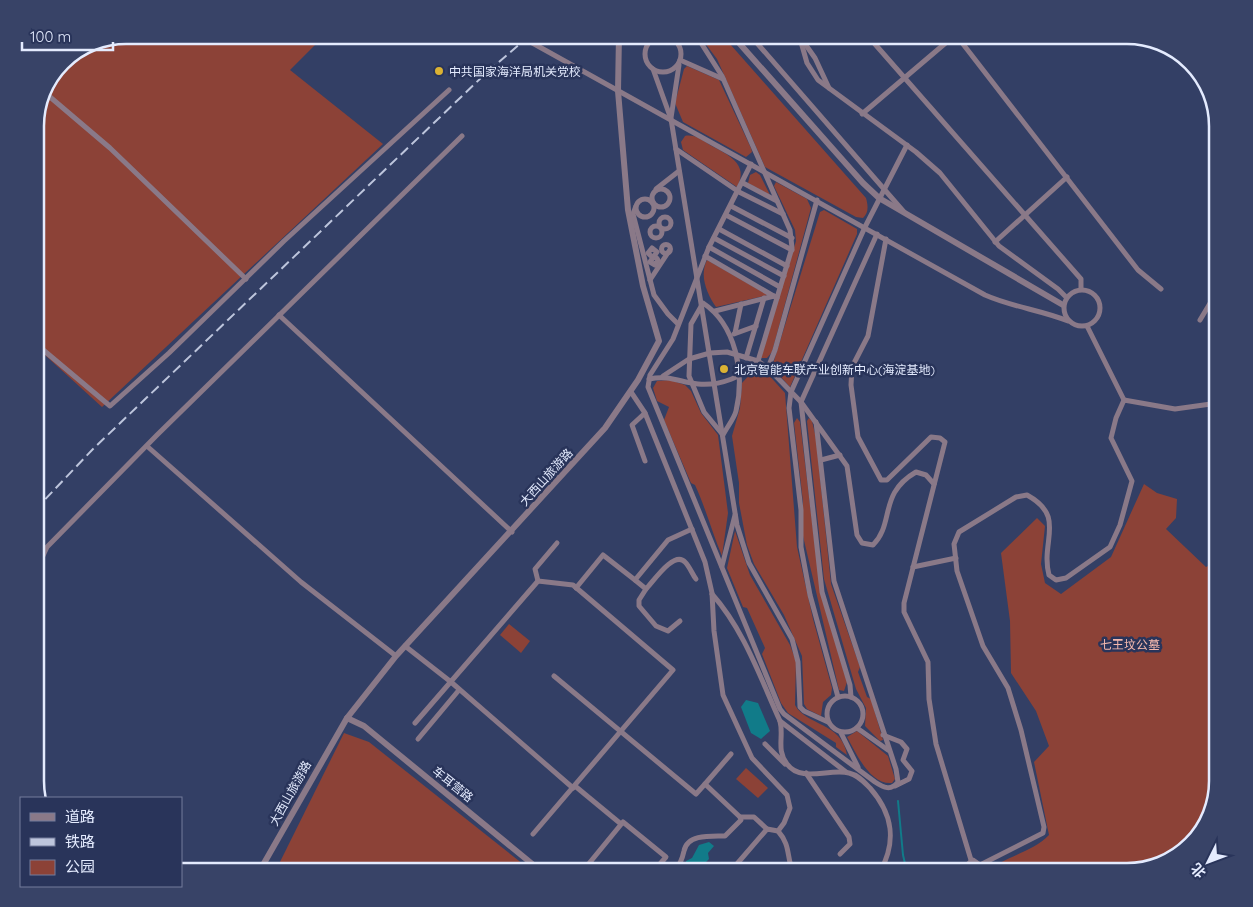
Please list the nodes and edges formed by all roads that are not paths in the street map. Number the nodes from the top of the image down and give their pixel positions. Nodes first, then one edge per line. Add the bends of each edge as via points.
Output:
1 (534, 44) edge
2 (620, 44) edge
3 (650, 44) edge
4 (677, 44) edge
5 (702, 44) edge
6 (740, 44) edge
7 (758, 44) edge
8 (802, 44) edge
9 (805, 44) edge
10 (875, 44) edge
11 (945, 44) edge
12 (963, 44) edge
13 (680, 61) junction
14 (654, 69) junction
15 (904, 77) junction
16 (723, 79) junction
17 (449, 90) dead end
18 (830, 90) junction
19 (618, 91) junction
20 (49, 97) edge
21 (862, 114) junction
22 (671, 119) junction
23 (462, 136) dead end
24 (907, 145) junction
25 (676, 150) junction
26 (751, 164) junction
27 (764, 170) junction
28 (679, 171) junction
29 (1067, 177) junction
30 (743, 183) junction
31 (884, 188) junction
32 (656, 190) junction
33 (739, 192) junction
34 (879, 198) junction
35 (817, 200) junction
36 (778, 201) junction
37 (652, 203) junction
38 (636, 206) junction
39 (731, 206) junction
40 (904, 212) junction
41 (1025, 214) junction
42 (726, 215) junction
43 (783, 215) junction
44 (865, 227) junction
45 (719, 229) junction
46 (877, 234) junction
47 (656, 238) junction
48 (714, 238) junction
49 (792, 238) junction
50 (886, 239) junction
51 (995, 242) junction
52 (641, 243) junction
53 (709, 247) junction
54 (792, 250) junction
55 (669, 251) dead end
56 (654, 256) dead end
57 (705, 256) junction
58 (787, 266) junction
59 (647, 267) junction
60 (697, 274) junction
61 (784, 276) junction
62 (246, 279) junction
63 (650, 280) junction
64 (780, 287) junction
65 (1081, 289) junction
66 (1160, 289) dead end
67 (776, 297) junction
68 (1066, 297) junction
69 (764, 298) junction
70 (754, 301) junction
71 (703, 303) junction
72 (741, 304) junction
73 (1063, 305) junction
74 (1209, 305) edge
75 (715, 311) junction
76 (761, 311) junction
77 (279, 314) junction
78 (1200, 320) dead end
79 (1068, 321) junction
80 (678, 324) junction
81 (756, 326) junction
82 (1088, 326) junction
83 (732, 334) junction
84 (44, 351) edge
85 (710, 353) junction
86 (736, 355) junction
87 (746, 358) junction
88 (689, 360) junction
89 (758, 361) junction
90 (768, 368) junction
91 (660, 377) junction
92 (738, 377) junction
93 (649, 379) junction
94 (692, 382) junction
95 (715, 383) junction
96 (630, 392) junction
97 (791, 392) junction
98 (1124, 400) junction
99 (801, 402) junction
100 (1209, 404) edge
101 (645, 413) junction
102 (790, 417) junction
103 (802, 418) junction
104 (816, 422) junction
105 (723, 435) junction
106 (148, 447) junction
107 (840, 455) junction
108 (645, 460) dead end
109 (821, 460) junction
110 (934, 484) junction
111 (735, 512) junction
112 (692, 529) junction
113 (512, 532) junction
114 (557, 543) dead end
115 (44, 555) edge
116 (956, 558) junction
117 (722, 566) junction
118 (913, 567) junction
119 (696, 579) dead end
120 (635, 580) junction
121 (538, 581) junction
122 (576, 588) junction
123 (646, 589) junction
124 (712, 593) junction
125 (680, 621) dead end
126 (406, 646) junction
127 (396, 656) junction
128 (554, 676) dead end
129 (450, 682) junction
130 (460, 690) junction
131 (838, 697) junction
132 (851, 697) junction
133 (347, 718) junction
134 (780, 721) junction
135 (828, 722) junction
136 (415, 723) dead end
137 (857, 728) junction
138 (620, 732) junction
139 (841, 733) junction
140 (883, 735) junction
141 (418, 739) dead end
142 (765, 744) dead end
143 (888, 750) junction
144 (731, 754) dead end
145 (788, 766) junction
146 (859, 769) junction
147 (847, 772) junction
148 (806, 773) junction
149 (705, 784) junction
150 (574, 787) junction
151 (892, 788) junction
152 (740, 818) junction
153 (621, 824) junction
154 (766, 829) junction
155 (778, 832) junction
156 (533, 834) dead end
157 (840, 854) dead end
158 (971, 860) junction
159 (264, 863) edge
160 (531, 863) edge
161 (589, 863) edge
162 (660, 863) edge
163 (681, 863) edge
164 (738, 863) edge
165 (789, 863) edge
166 (884, 863) edge
167 (969, 863) edge
168 (979, 863) edge
169 (984, 863) edge

1 - 19 street
2 - 19 street, 大西山旅游路
3 - 14 street via 646,48 646,60
4 - 13 street via 681,51
5 - 16 street
6 - 34 street
7 - 31 street
8 - 18 street via 807,62 818,80
9 - 18 street
10 - 15 street
11 - 15 street
12 - 29 street
13 - 14 street via 665,72
13 - 16 street
13 - 22 street
14 - 22 street
15 - 21 street
15 - 41 street
16 - 27 street
17 - 62 street
18 - 21 street
19 - 22 street
19 - 96 street, 大西山旅游路 via 628,210 643,286 659,341
20 - 62 street via 110,148
21 - 24 street
22 - 25 street
22 - 26 street
23 - 77 street
24 - 31 street
24 - 51 street via 940,172
25 - 28 street
25 - 33 street
26 - 27 street
26 - 30 street
27 - 35 street
27 - 36 street
28 - 32 street
28 - 60 street
29 - 41 street
29 - 66 street via 1138,270
30 - 33 street
30 - 36 street
31 - 34 street
31 - 40 street
32 - 37 street via 652,194
32 - 37 street via 665,189 670,200 664,207
33 - 39 street
33 - 43 street
34 - 40 street
34 - 44 street
35 - 44 street
35 - 90 street
36 - 43 street
37 - 38 street via 644,199
37 - 38 street via 654,211 647,217 639,215
38 - 52 street via 633,214
39 - 42 street
39 - 49 street
40 - 73 street
41 - 51 street
41 - 65 street via 1081,279
42 - 45 street
42 - 54 street
43 - 49 street
44 - 46 street
44 - 97 street
45 - 48 street
45 - 58 street
46 - 50 street
46 - 99 street
47 - 47 street via 662,233 655,226 650,235
47 - 52 street
48 - 53 street
48 - 61 street
49 - 54 street
50 - 79 street via 985,295 1011,306 1044,312
50 - 110 street via 868,336 852,367 851,385 858,437 881,480 887,480 931,437 940,438 945,442
51 - 68 street
52 - 59 street
53 - 57 street
53 - 64 street
54 - 58 street
55 - 63 street
56 - 59 street via 658,261
57 - 60 street
57 - 67 street
58 - 61 street
59 - 63 street
60 - 71 street
60 - 80 street
61 - 64 street
62 - 84 street via 110,406
63 - 80 street via 657,302
64 - 67 street
65 - 68 street
65 - 82 street via 1096,295 1100,304 1098,317
67 - 69 street
67 - 89 street
68 - 73 street
69 - 70 street
69 - 76 street
70 - 72 street
70 - 76 street
71 - 75 street
71 - 85 street
71 - 88 street via 691,324
72 - 75 street
72 - 83 street
73 - 79 street
74 - 78 street
75 - 83 street
76 - 81 street
77 - 106 street
77 - 113 street
79 - 82 street
80 - 93 street via 673,339
81 - 83 street
81 - 87 street
82 - 98 street
83 - 86 street
85 - 86 street
85 - 88 street
85 - 95 street
86 - 87 street
86 - 92 street
87 - 89 street
88 - 91 street
88 - 94 street
89 - 90 street
89 - 92 street
90 - 97 street
91 - 93 street
91 - 94 street
92 - 95 street
92 - 105 street via 736,412
93 - 117 street via 650,390
94 - 95 street
94 - 105 street via 704,412
95 - 105 street
96 - 101 street
96 - 113 street, 大西山旅游路 via 605,428
97 - 99 street
97 - 102 street
98 - 100 street via 1175,409
98 - 116 street via 1111,438 1132,481 1126,510 1110,547 1066,578 1056,580 1049,575 1046,564 1050,518 1046,509 1027,495 1016,497 959,532 954,544
99 - 103 street
99 - 104 street
101 - 108 street via 632,426
101 - 112 street
102 - 103 street via 796,413
102 - 131 street via 801,510 801,547 810,595
103 - 132 street via 822,592
104 - 107 street
104 - 109 street
105 - 111 street
106 - 115 street via 48,547
106 - 127 street via 301,582
107 - 109 street
107 - 110 street via 847,466 857,535 862,543 873,545 881,537 893,493 907,477 916,472 926,475
109 - 140 street via 834,581
110 - 118 street
111 - 117 street
111 - 135 street via 749,563 792,639 798,662 800,707 804,712
112 - 120 street via 668,540
112 - 124 street via 705,562
113 - 126 street, 大西山旅游路
114 - 121 street via 535,569
116 - 118 street
116 - 169 street via 957,571 982,646 1008,688 1044,827 1043,833 1032,841
117 - 146 street via 784,714
118 - 158 street via 904,612 928,662 929,699 936,744
119 - 123 street via 685,562 674,560
120 - 122 street via 603,555
120 - 123 street
121 - 122 street
121 - 129 street
122 - 138 street via 673,670
123 - 125 street via 639,606 656,626 668,631
124 - 134 street via 738,628
124 - 155 street via 723,695 752,758 787,795 790,808
126 - 127 street, 大西山旅游路
126 - 129 street
127 - 133 street, 大西山旅游路
128 - 138 street
129 - 130 street
129 - 136 street
130 - 141 street
130 - 150 street
131 - 132 street
131 - 135 street via 826,711
132 - 137 street via 863,711
133 - 159 street, 大西山旅游路
133 - 160 street, 车耳营路 via 364,726
134 - 145 street via 783,730 779,742
134 - 147 street
135 - 139 street
137 - 139 street
137 - 143 street
138 - 149 street via 696,794
138 - 150 street
139 - 146 street
140 - 143 street
140 - 151 street via 904,744 907,749 904,760 912,771 907,782
142 - 145 street
143 - 151 street via 898,777
144 - 149 street
145 - 148 street
146 - 151 street via 882,786
147 - 148 street
147 - 166 street via 865,782 886,808 891,833
148 - 157 street via 849,836 850,844
149 - 152 street
150 - 153 street
150 - 156 street
152 - 154 street via 754,817
152 - 163 street via 725,836 689,841
153 - 161 street
153 - 162 street via 623,822 666,856
154 - 155 street
154 - 164 street
155 - 165 street via 789,849
158 - 167 street
158 - 168 street

